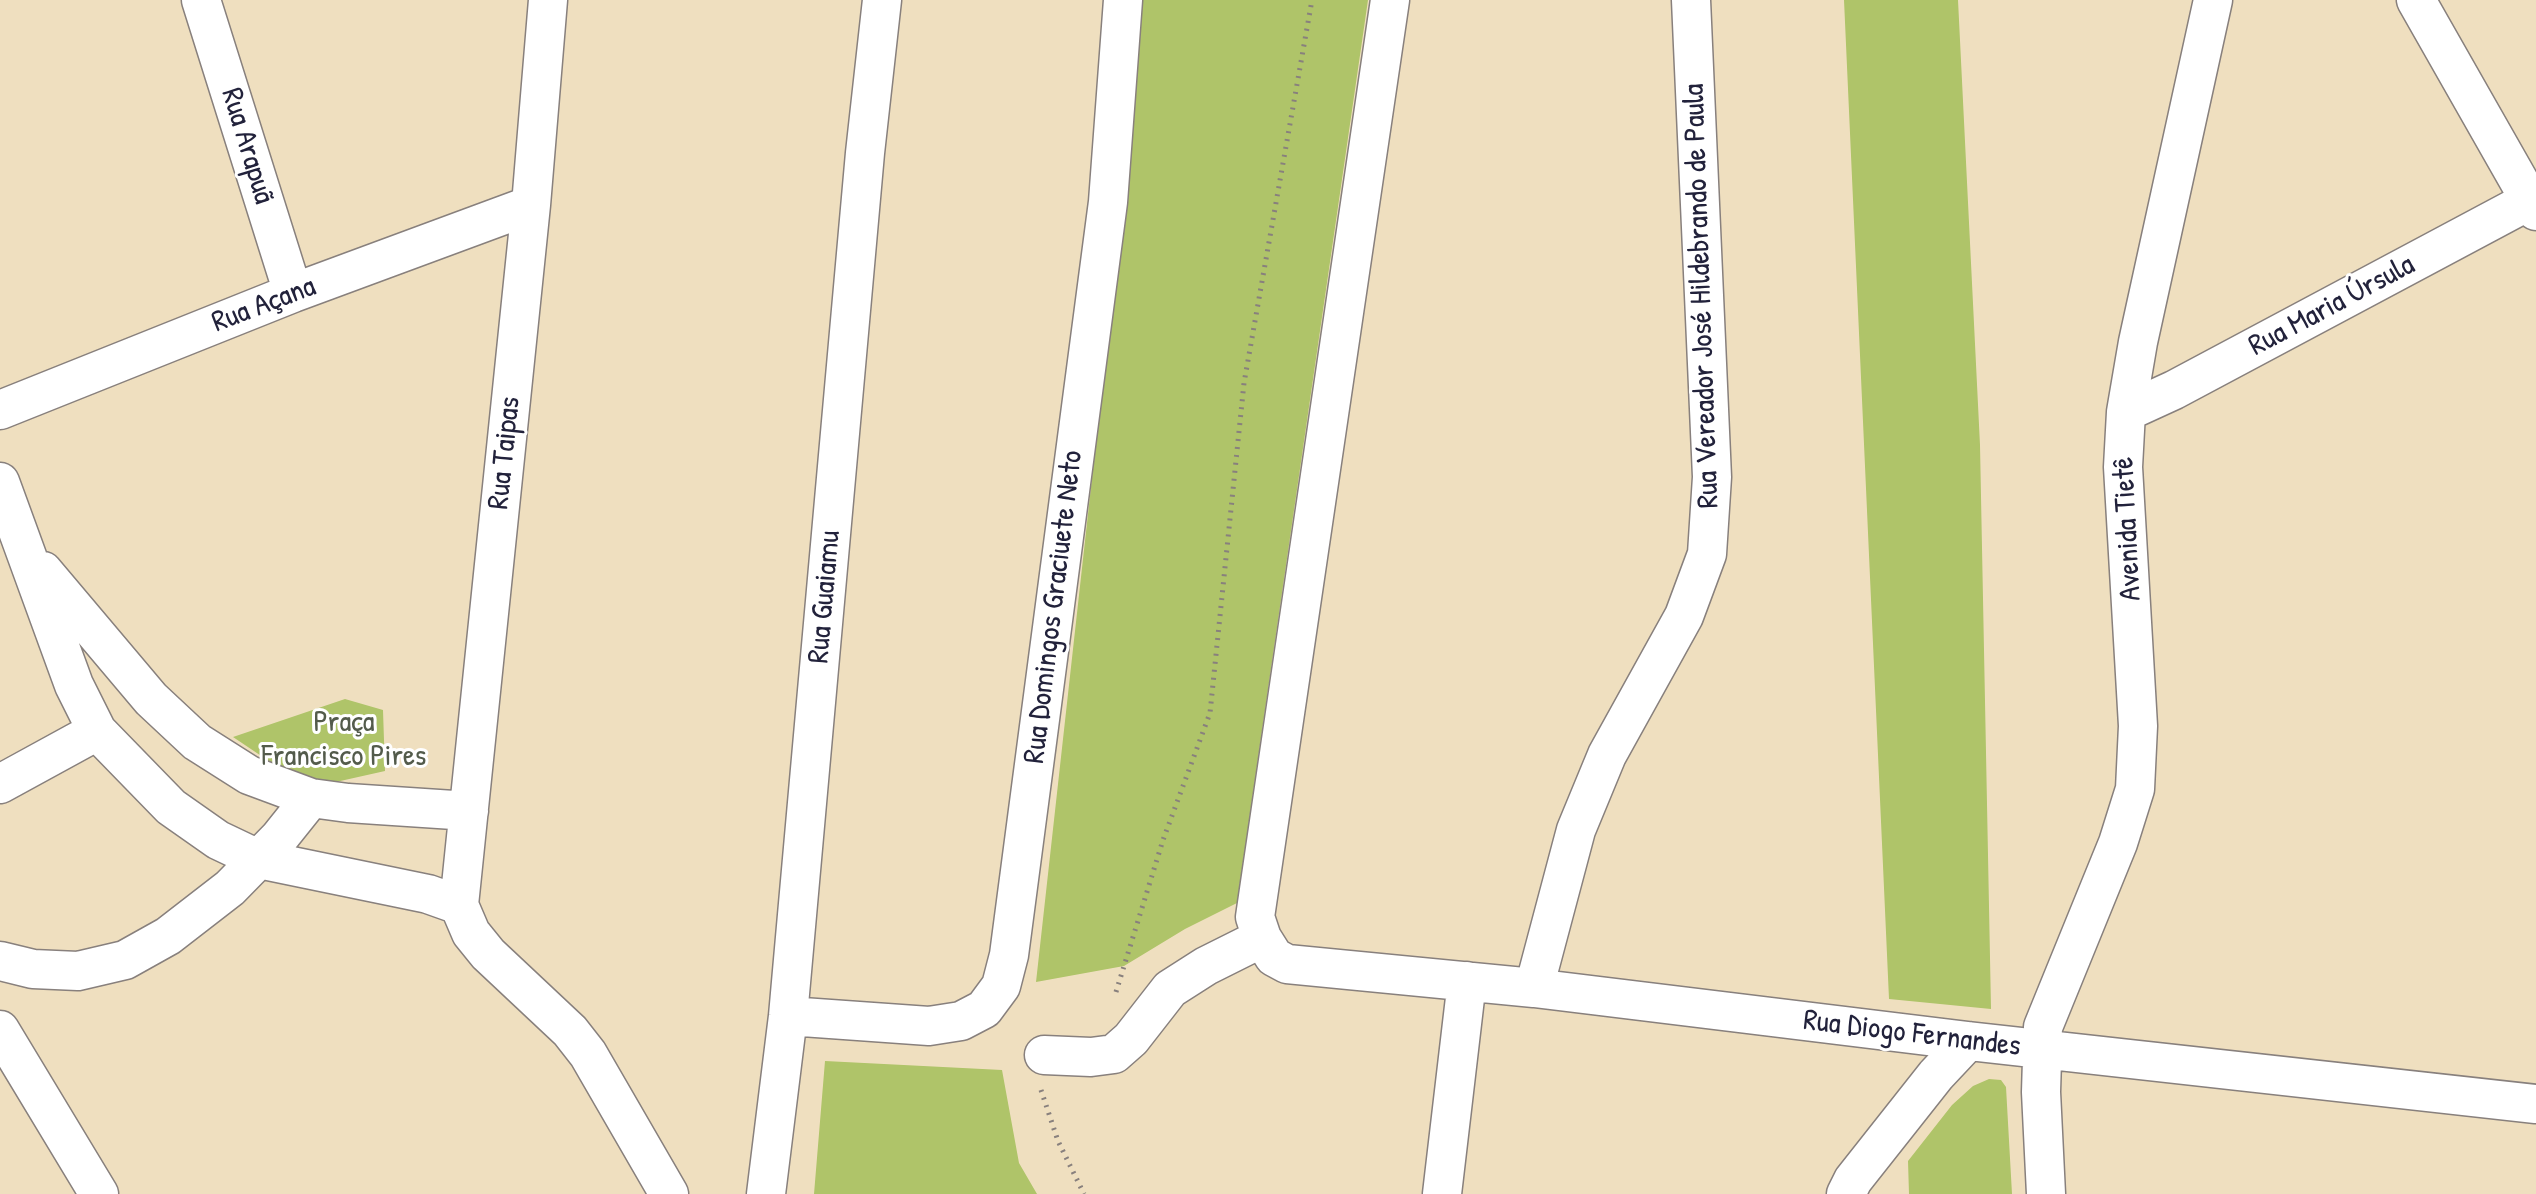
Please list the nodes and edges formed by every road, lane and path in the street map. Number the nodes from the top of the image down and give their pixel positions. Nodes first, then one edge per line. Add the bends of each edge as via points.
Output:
1 (201, 0) edge
2 (548, 0) edge
3 (882, 0) edge
4 (1123, 0) edge
5 (1312, 0) edge
6 (1390, 0) edge
7 (1691, 0) edge
8 (2213, 0) edge
9 (2416, 0) edge
10 (2534, 203) edge
11 (531, 205) junction
12 (293, 293) junction
13 (0, 410) edge
14 (2126, 412) junction
15 (0, 482) edge
16 (25, 549) junction
17 (97, 731) junction
18 (0, 784) edge
19 (311, 798) junction
20 (469, 811) junction
21 (258, 859) junction
22 (459, 905) junction
23 (1275, 951) junction
24 (0, 961) edge
25 (1467, 981) junction
26 (1534, 988) junction
27 (1112, 998) dead end
28 (788, 1016) junction
29 (0, 1030) edge
30 (1968, 1041) junction
31 (2041, 1049) junction
32 (1044, 1055) joint
33 (2536, 1104) edge
34 (99, 1194) edge
35 (669, 1194) edge
36 (766, 1194) edge
37 (1084, 1194) edge
38 (1442, 1194) edge
39 (1846, 1194) edge
40 (2046, 1194) edge

1 - 12 street, Rua Arapuã
2 - 11 street, Rua Taipas
3 - 28 street, Rua Guaiamu
4 - 28 street, Rua Domingos Graciuete Neto via 1108,202 1001,986 984,1009 961,1021 929,1026
5 - 27 path via 1244,383 1210,713
6 - 23 street via 1255,917
7 - 26 street, Rua Vereador José Hildebrando de Paula via 1712,477 1707,554 1684,616 1607,755 1576,830
8 - 14 street, Avenida Tietê
9 - 10 street
10 - 14 street, Rua Maria Úrsula
11 - 12 street, Rua Açana
11 - 20 street, Rua Taipas
12 - 13 street, Rua Açana
14 - 31 street, Avenida Tietê via 2123,467 2138,726 2135,789 2048,1011
15 - 16 street
16 - 17 street via 74,685
16 - 19 street via 151,699 197,742 249,775
17 - 18 street
17 - 21 street via 171,807 218,840
19 - 20 street
19 - 21 street
20 - 22 street, Rua Taipas
21 - 22 street
21 - 24 street via 168,936 125,960 78,971
22 - 35 street via 488,954 588,1054
23 - 25 street, Rua Diogo Fernandes
23 - 32 street via 1206,966 1170,989 1114,1054
25 - 26 street, Rua Diogo Fernandes
25 - 38 street
26 - 30 street, Rua Diogo Fernandes
28 - 36 street, Rua Guaiamu
29 - 34 street
30 - 31 street, Rua Diogo Fernandes
30 - 39 street
31 - 33 street, Rua Diogo Fernandes
31 - 40 street, Avenida Tietê
32 - 37 path via 1038,1078 1042,1097

